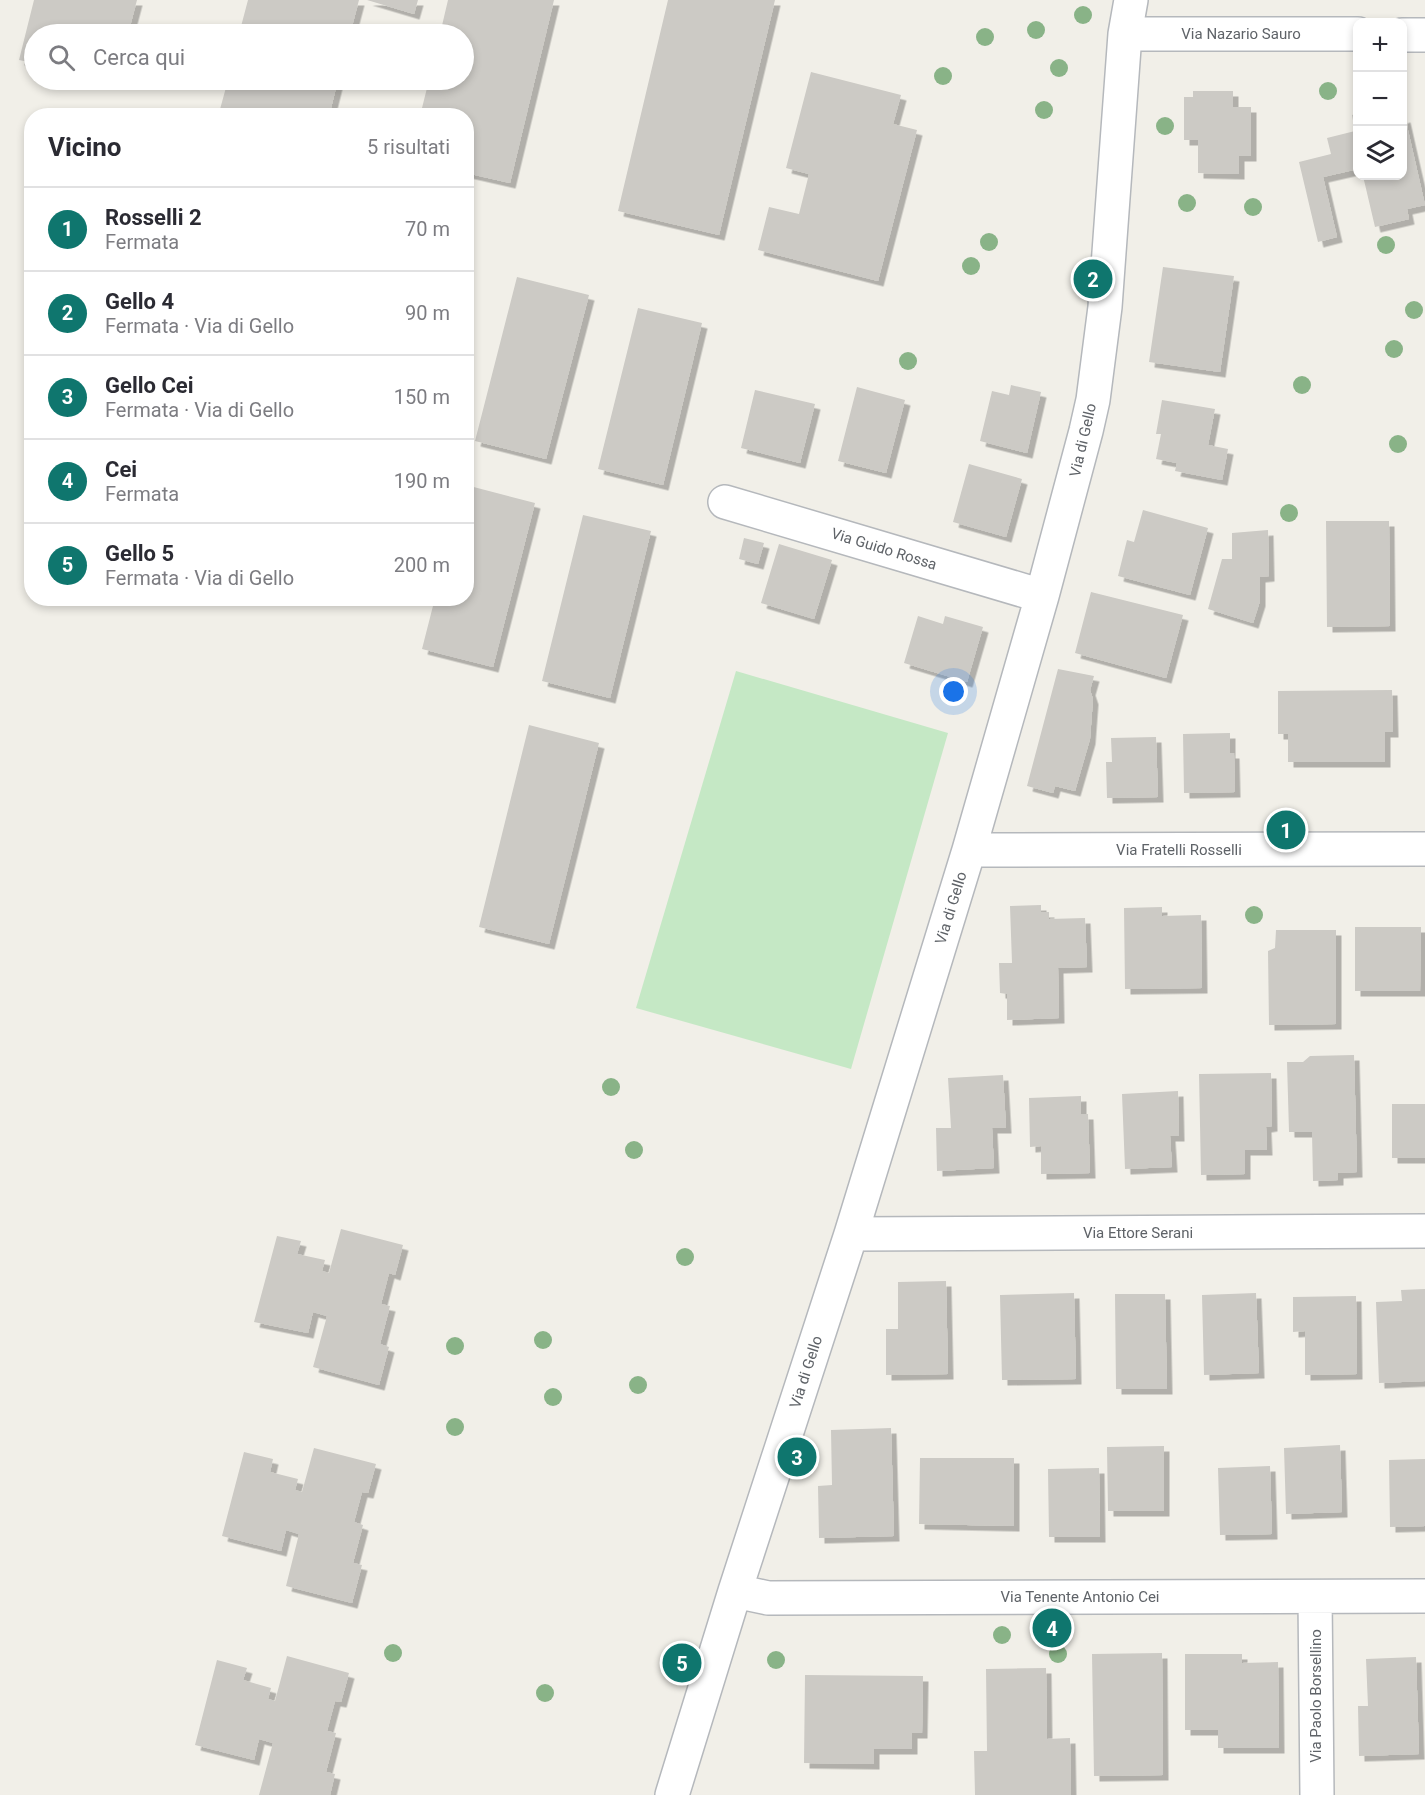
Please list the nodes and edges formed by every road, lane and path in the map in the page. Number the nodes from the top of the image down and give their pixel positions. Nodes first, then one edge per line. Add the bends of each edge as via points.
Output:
1 (1131, 0) edge
2 (1125, 34) junction
3 (1353, 34) edge
4 (1407, 34) edge
5 (1425, 35) edge
6 (725, 502) dead end
7 (1042, 596) junction
8 (1425, 849) edge
9 (969, 850) junction
10 (1425, 1231) edge
11 (851, 1234) junction
12 (735, 1591) junction
13 (1425, 1596) edge
14 (1315, 1597) junction
15 (672, 1795) edge
16 (1317, 1795) edge

1 - 2 street, Via di Gello
2 - 3 street, Via Nazario Sauro
2 - 7 street, Via di Gello via 1105,307 1093,400
4 - 5 street
6 - 7 street, Via Guido Rossa
7 - 9 street, Via di Gello
8 - 9 street, Via Fratelli Rosselli
9 - 11 street, Via di Gello
10 - 11 street, Via Ettore Serani
11 - 12 street, Via di Gello
12 - 14 street, Via Tenente Antonio Cei via 768,1598
12 - 15 street, Via di Gello
13 - 14 street, Via Tenente Antonio Cei
14 - 16 street, Via Paolo Borsellino

